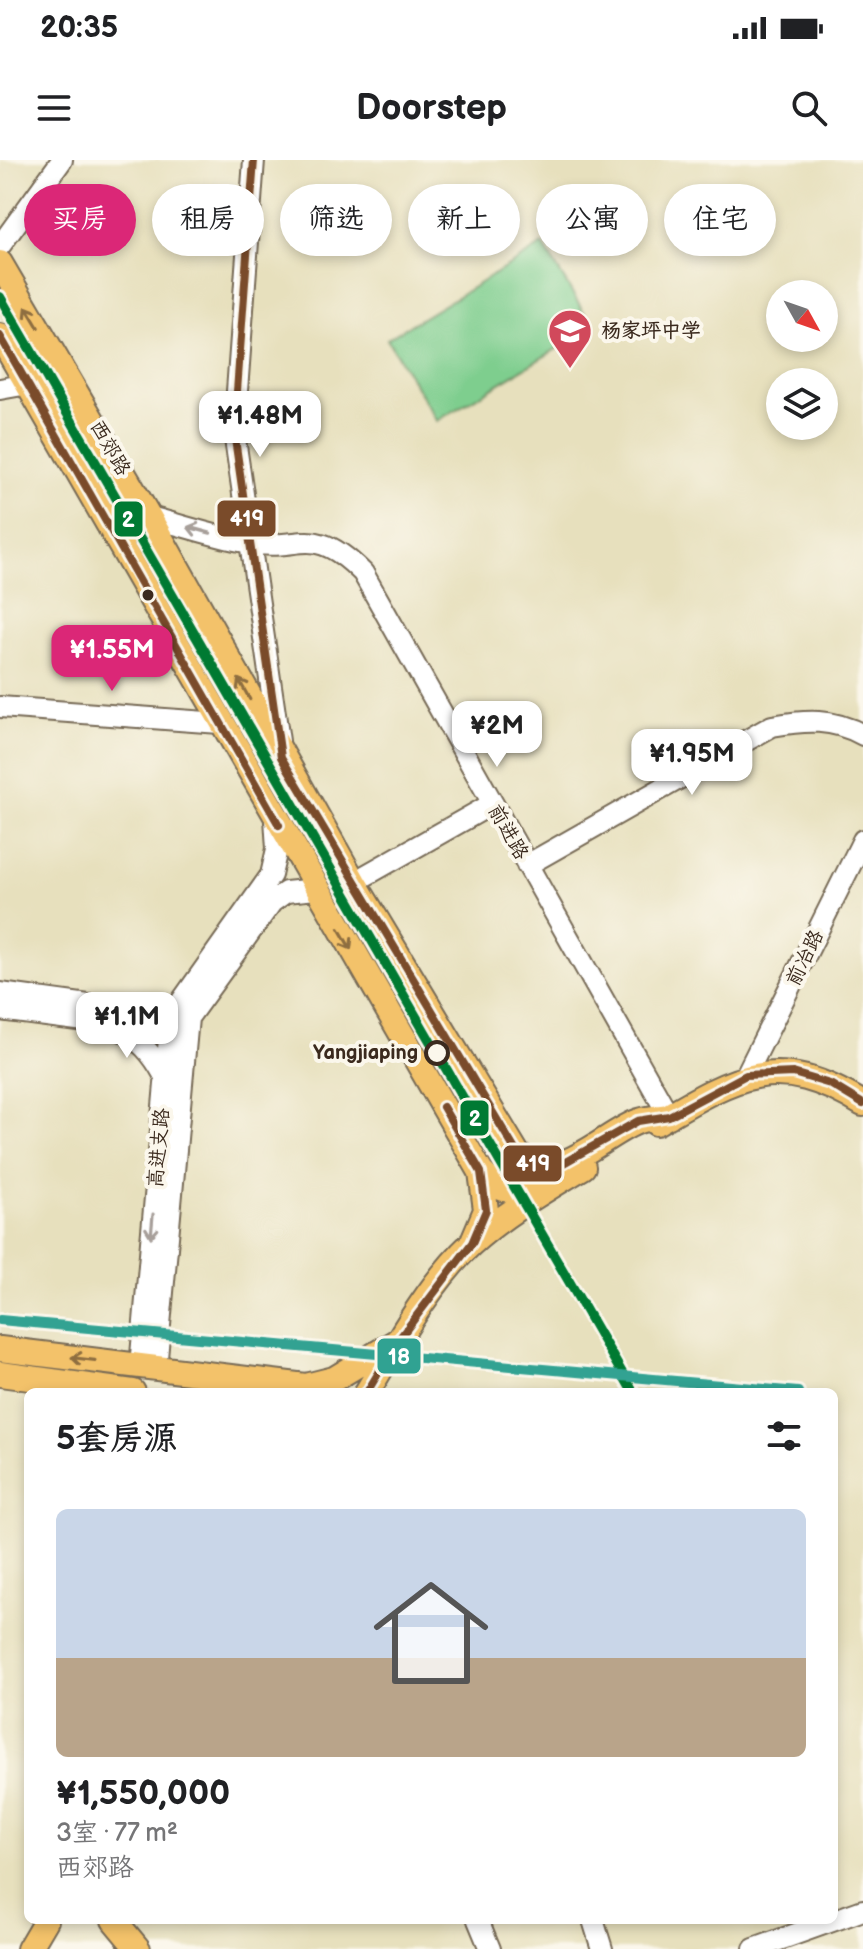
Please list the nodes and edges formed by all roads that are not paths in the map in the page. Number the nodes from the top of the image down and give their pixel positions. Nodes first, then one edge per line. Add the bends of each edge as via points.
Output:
1 (62, 160) edge
2 (254, 160) edge
3 (0, 246) edge
4 (0, 263) edge
5 (0, 336) edge
6 (62, 366) junction
7 (28, 384) junction
8 (0, 389) edge
9 (149, 517) junction
10 (248, 543) junction
11 (0, 707) edge
12 (220, 723) junction
13 (863, 735) edge
14 (281, 757) junction
15 (492, 804) junction
16 (275, 818) junction
17 (863, 840) edge
18 (527, 865) junction
19 (354, 882) junction
20 (316, 889) junction
21 (0, 993) edge
22 (0, 1010) edge
23 (111, 1024) junction
24 (178, 1025) junction
25 (746, 1075) junction
26 (164, 1077) junction
27 (863, 1104) edge
28 (669, 1116) junction
29 (517, 1153) junction
30 (481, 1172) junction
31 (472, 1243) junction
32 (399, 1339) junction
33 (0, 1349) edge
34 (148, 1368) junction
35 (0, 1374) edge
36 (103, 1388) edge
37 (307, 1388) edge
38 (317, 1388) edge
39 (369, 1388) edge
40 (863, 1910) edge
41 (838, 1919) edge
42 (44, 1924) edge
43 (117, 1924) edge
44 (480, 1924) edge
45 (594, 1924) edge
46 (824, 1924) edge
47 (29, 1949) edge
48 (138, 1949) edge
49 (490, 1949) edge
50 (602, 1949) edge
51 (754, 1949) edge

1 - 3 street
2 - 10 street via 234,432
6 -> 4 main road, 西郊路
5 - 7 main road, 西郊路
6 - 7 street
6 - 9 main road, 西郊路
7 - 8 street
7 - 12 main road, 西郊路
10 -> 9 street, 前进路
14 -> 9 main road, 西郊路
10 - 14 street
10 - 15 street, 前进路 via 313,541 341,551 363,573
11 - 12 street
12 - 16 main road, 西郊路
13 - 18 street via 848,726 811,719 772,726
14 - 19 main road, 西郊路
15 - 18 street, 前进路
15 - 19 street
16 - 20 main road, 西郊路
16 - 24 street via 277,849 271,875
17 - 25 street, 前冶路
18 - 28 street, 前进路
19 - 29 main road, 西郊路
20 - 24 street via 286,892 272,902
20 -> 30 main road, 西郊路
21 - 24 street
22 - 23 street
23 - 24 street
23 - 26 street via 135,1037 153,1055
24 - 26 street, 高进支路
24 - 34 street, 高进支路
25 - 27 main road via 793,1073 830,1084
25 - 28 main road
26 -> 34 street, 高进支路
28 - 29 main road via 638,1121 560,1165 535,1165
28 - 31 main road via 539,1193
29 - 30 main road via 523,1175 509,1190 499,1189
30 - 31 main road, 西郊路 via 486,1210
31 - 32 main road
32 - 38 main road
32 - 39 main road
34 -> 33 main road
34 - 37 main road
35 - 36 main road
40 - 41 street
42 - 47 main road
43 - 48 main road
44 - 49 street
45 - 50 street
46 - 51 street

